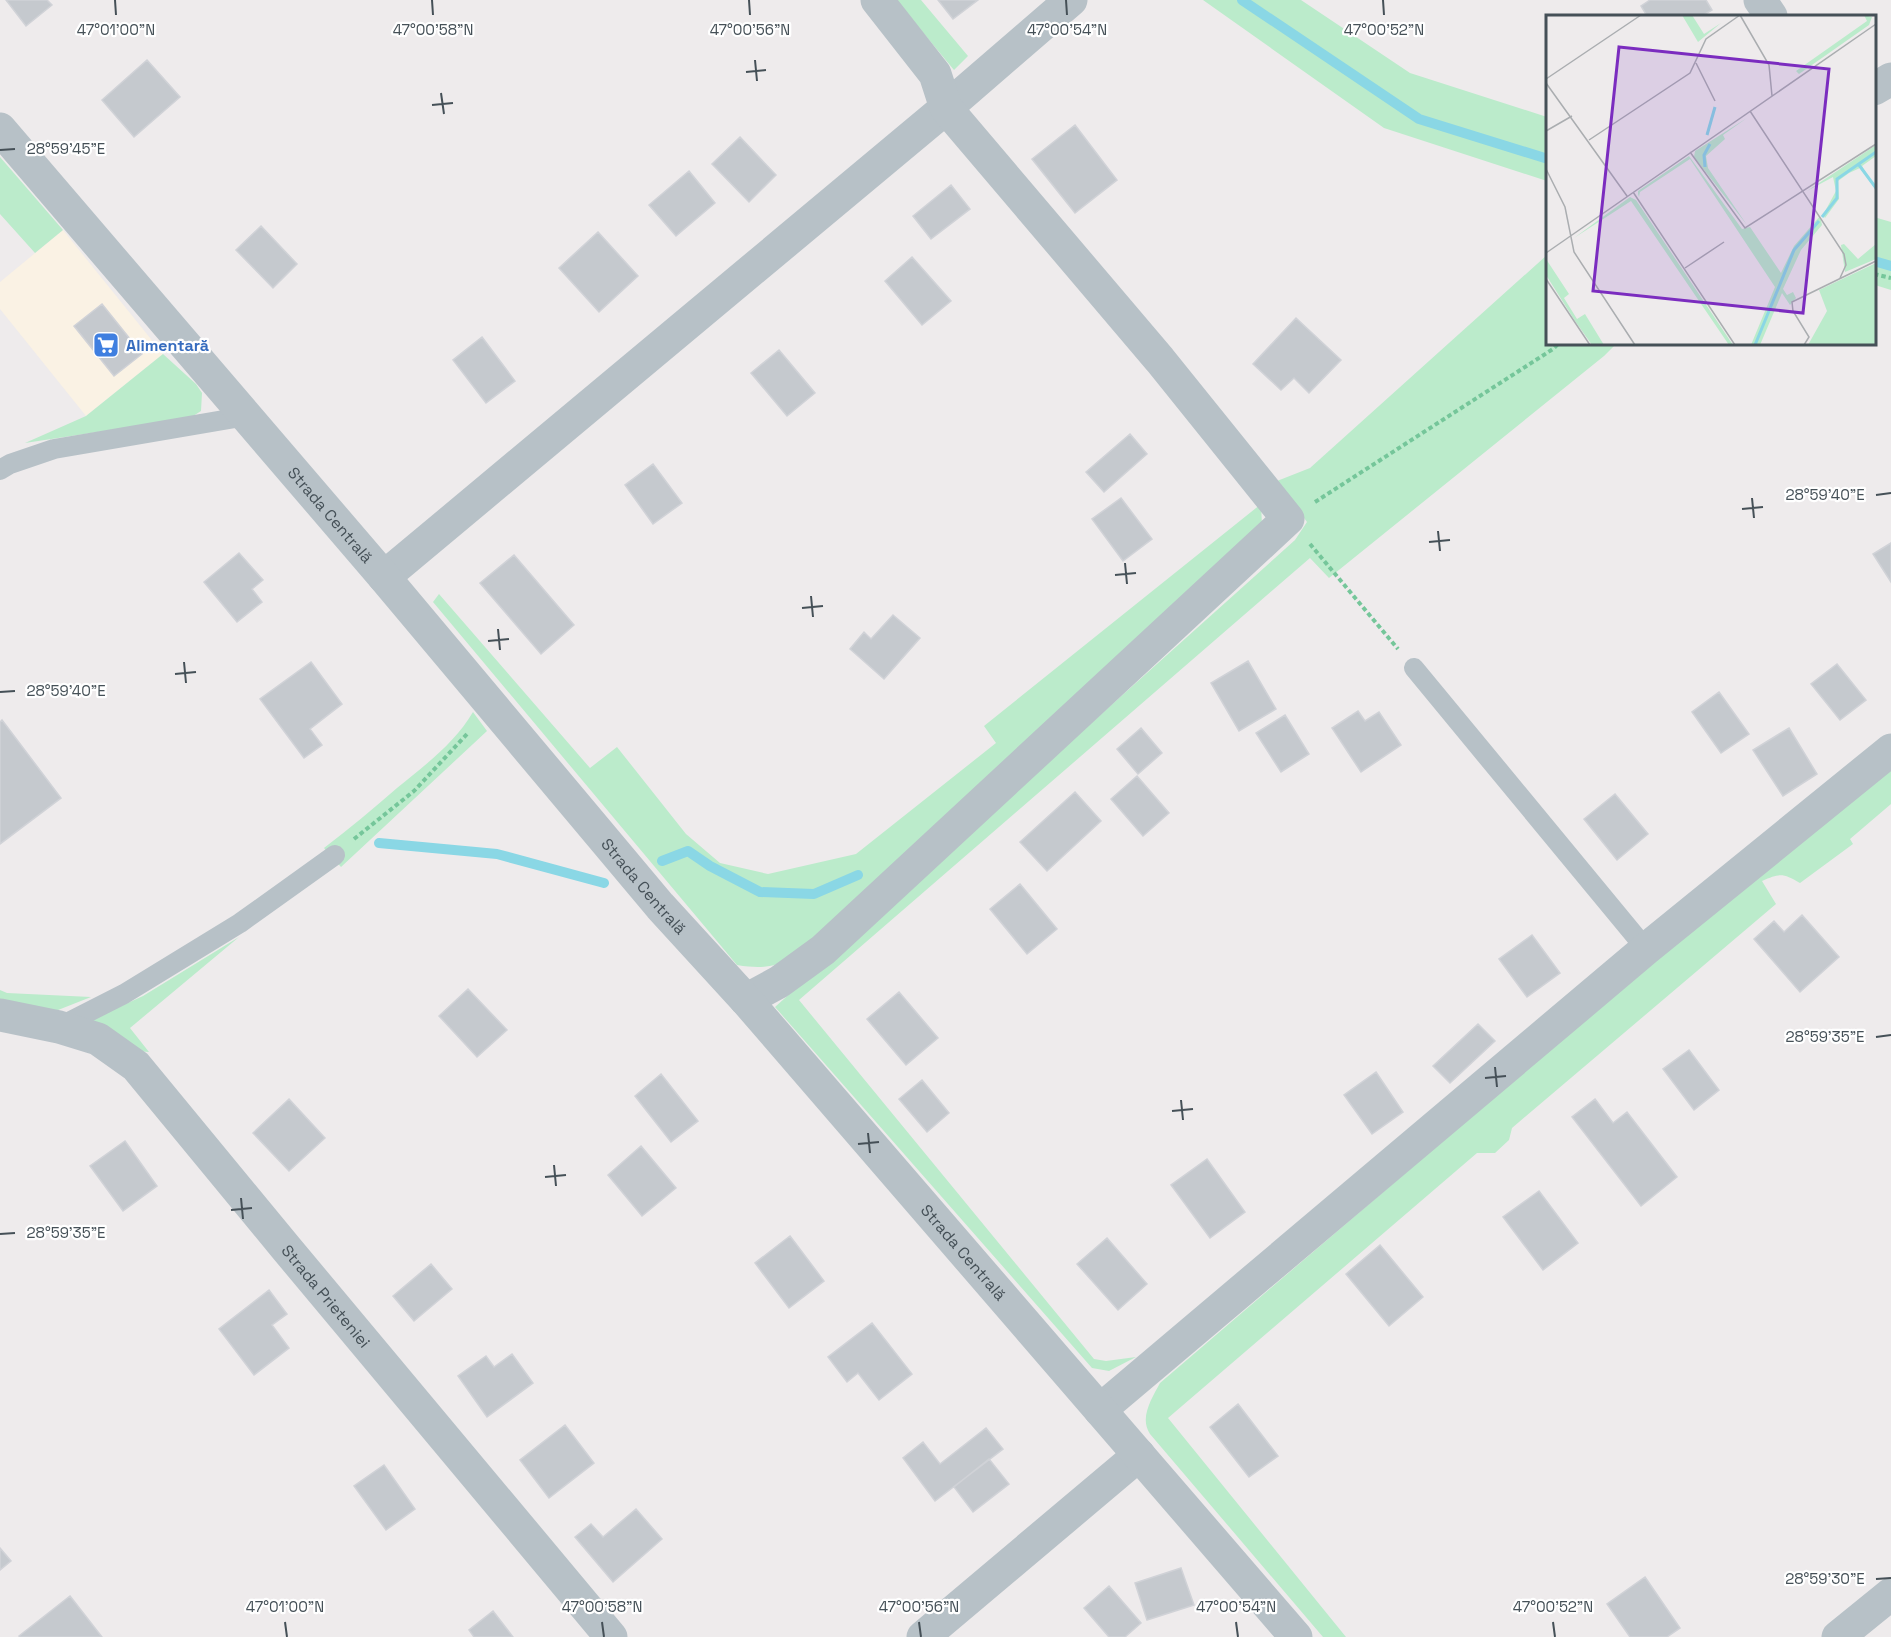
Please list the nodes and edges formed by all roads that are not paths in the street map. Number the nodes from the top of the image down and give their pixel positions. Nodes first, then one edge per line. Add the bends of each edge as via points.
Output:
1 (878, 0) edge
2 (1071, 0) edge
3 (1760, 0) edge
4 (1770, 15) edge
5 (1891, 79) edge
6 (1876, 88) edge
7 (946, 108) junction
8 (0, 129) edge
9 (247, 416) junction
10 (0, 470) edge
11 (384, 578) junction
12 (1414, 668) road end
13 (1891, 750) edge
14 (335, 855) road end
15 (1646, 949) junction
16 (746, 1000) junction
17 (0, 1015) edge
18 (58, 1027) junction
19 (1100, 1410) junction
20 (1138, 1455) junction
21 (1891, 1594) edge
22 (611, 1637) edge
23 (923, 1637) edge
24 (1296, 1637) edge
25 (1838, 1637) edge

1 - 7 street via 935,74
2 - 7 street
3 - 4 street
5 - 6 street
7 - 11 street
7 - 16 street via 1160,360 1288,519 823,951
8 - 9 street, Strada Centrală
9 - 10 lane via 54,449
9 - 11 street, Strada Centrală
11 - 16 street, Strada Centrală via 660,906
12 - 15 lane
13 - 15 street
14 - 18 lane via 240,923 123,994
15 - 19 street
16 - 19 street, Strada Centrală
17 - 18 street, Strada Prieteniei
18 - 22 street, Strada Prieteniei via 98,1039 136,1066
19 - 20 street, Strada Centrală
20 - 23 street
20 - 24 street, Strada Centrală
21 - 25 street

